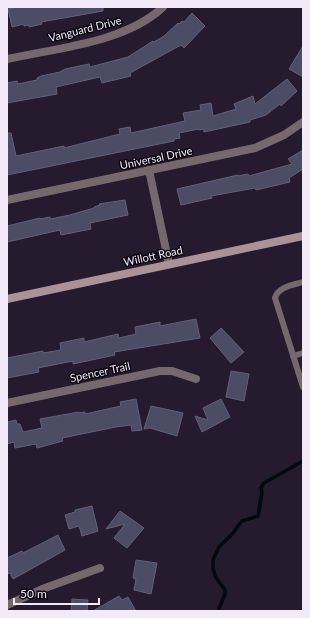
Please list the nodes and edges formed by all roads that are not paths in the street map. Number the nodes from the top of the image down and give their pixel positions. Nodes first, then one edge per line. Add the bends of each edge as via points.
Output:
1 (163, 7) edge
2 (7, 59) edge
3 (303, 122) edge
4 (149, 170) junction
5 (7, 200) edge
6 (303, 236) edge
7 (169, 264) junction
8 (303, 282) edge
9 (7, 299) edge
10 (303, 353) edge
11 (293, 356) junction
12 (196, 379) dead end
13 (303, 387) edge
14 (7, 403) edge
15 (100, 568) dead end
16 (7, 605) edge

1 - 2 street, Vanguard Drive via 145,21 117,34
3 - 4 street, Universal Drive via 284,136 255,148
4 - 5 street, Universal Drive
4 - 7 street
6 - 7 main road, Willott Road
7 - 9 main road, Willott Road
8 - 11 lane via 282,289 274,298
10 - 11 lane
11 - 13 lane
12 - 14 street, Spencer Trail via 172,371 160,371
15 - 16 street

